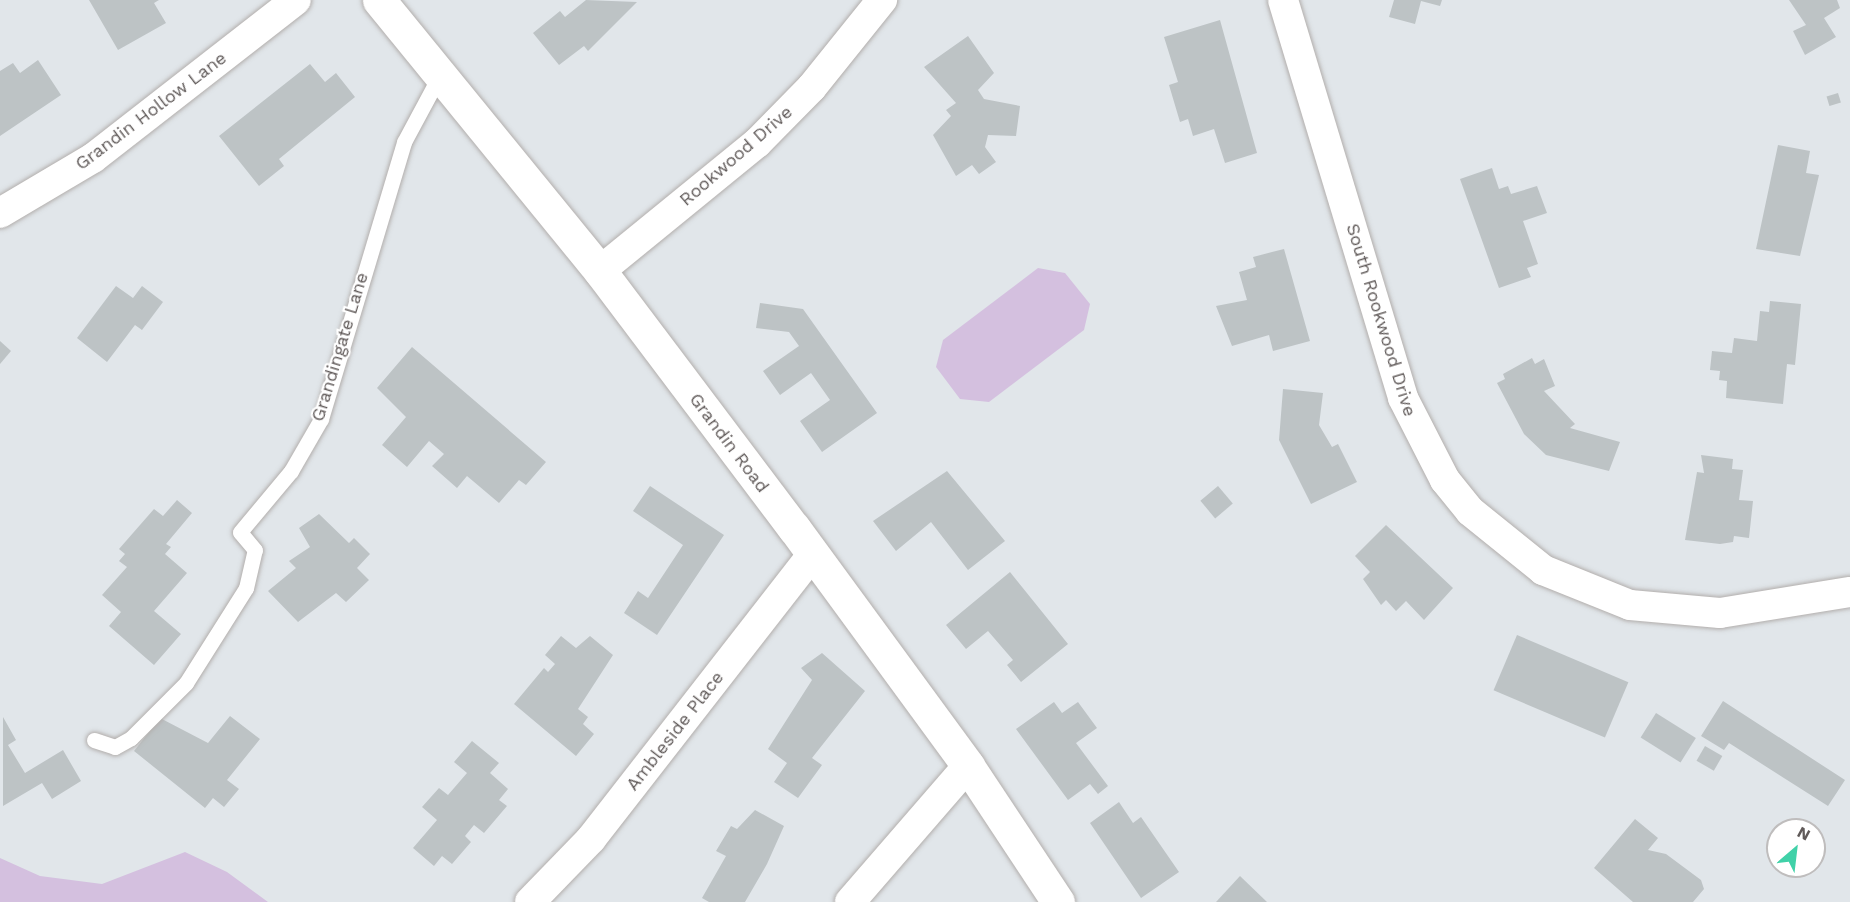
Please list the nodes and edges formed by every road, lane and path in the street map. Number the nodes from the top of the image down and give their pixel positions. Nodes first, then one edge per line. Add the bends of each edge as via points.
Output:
1 (296, 0) edge
2 (379, 0) edge
3 (882, 0) edge
4 (1283, 0) edge
5 (444, 80) junction
6 (0, 213) edge
7 (600, 271) junction
8 (813, 554) junction
9 (1850, 592) edge
10 (94, 740) dead end
11 (968, 766) junction
12 (530, 902) edge
13 (850, 902) edge
14 (1058, 902) edge

1 - 6 street, Grandin Hollow Lane via 93,158
2 - 5 street, Grandin Road
3 - 7 street, Rookwood Drive via 812,87 757,143
4 - 9 street, South Rookwood Drive via 1403,398 1429,453 1470,511 1543,570 1630,605 1720,613
5 - 7 street, Grandin Road
5 - 10 lane, Grandingate Lane via 434,86 404,142 321,419 291,471 240,532 255,550 246,588 186,683 131,738 115,747
7 - 8 street, Grandin Road
8 - 11 street, Grandin Road
8 - 12 street, Ambleside Place via 591,839
11 - 13 street
11 - 14 street, Grandin Road

